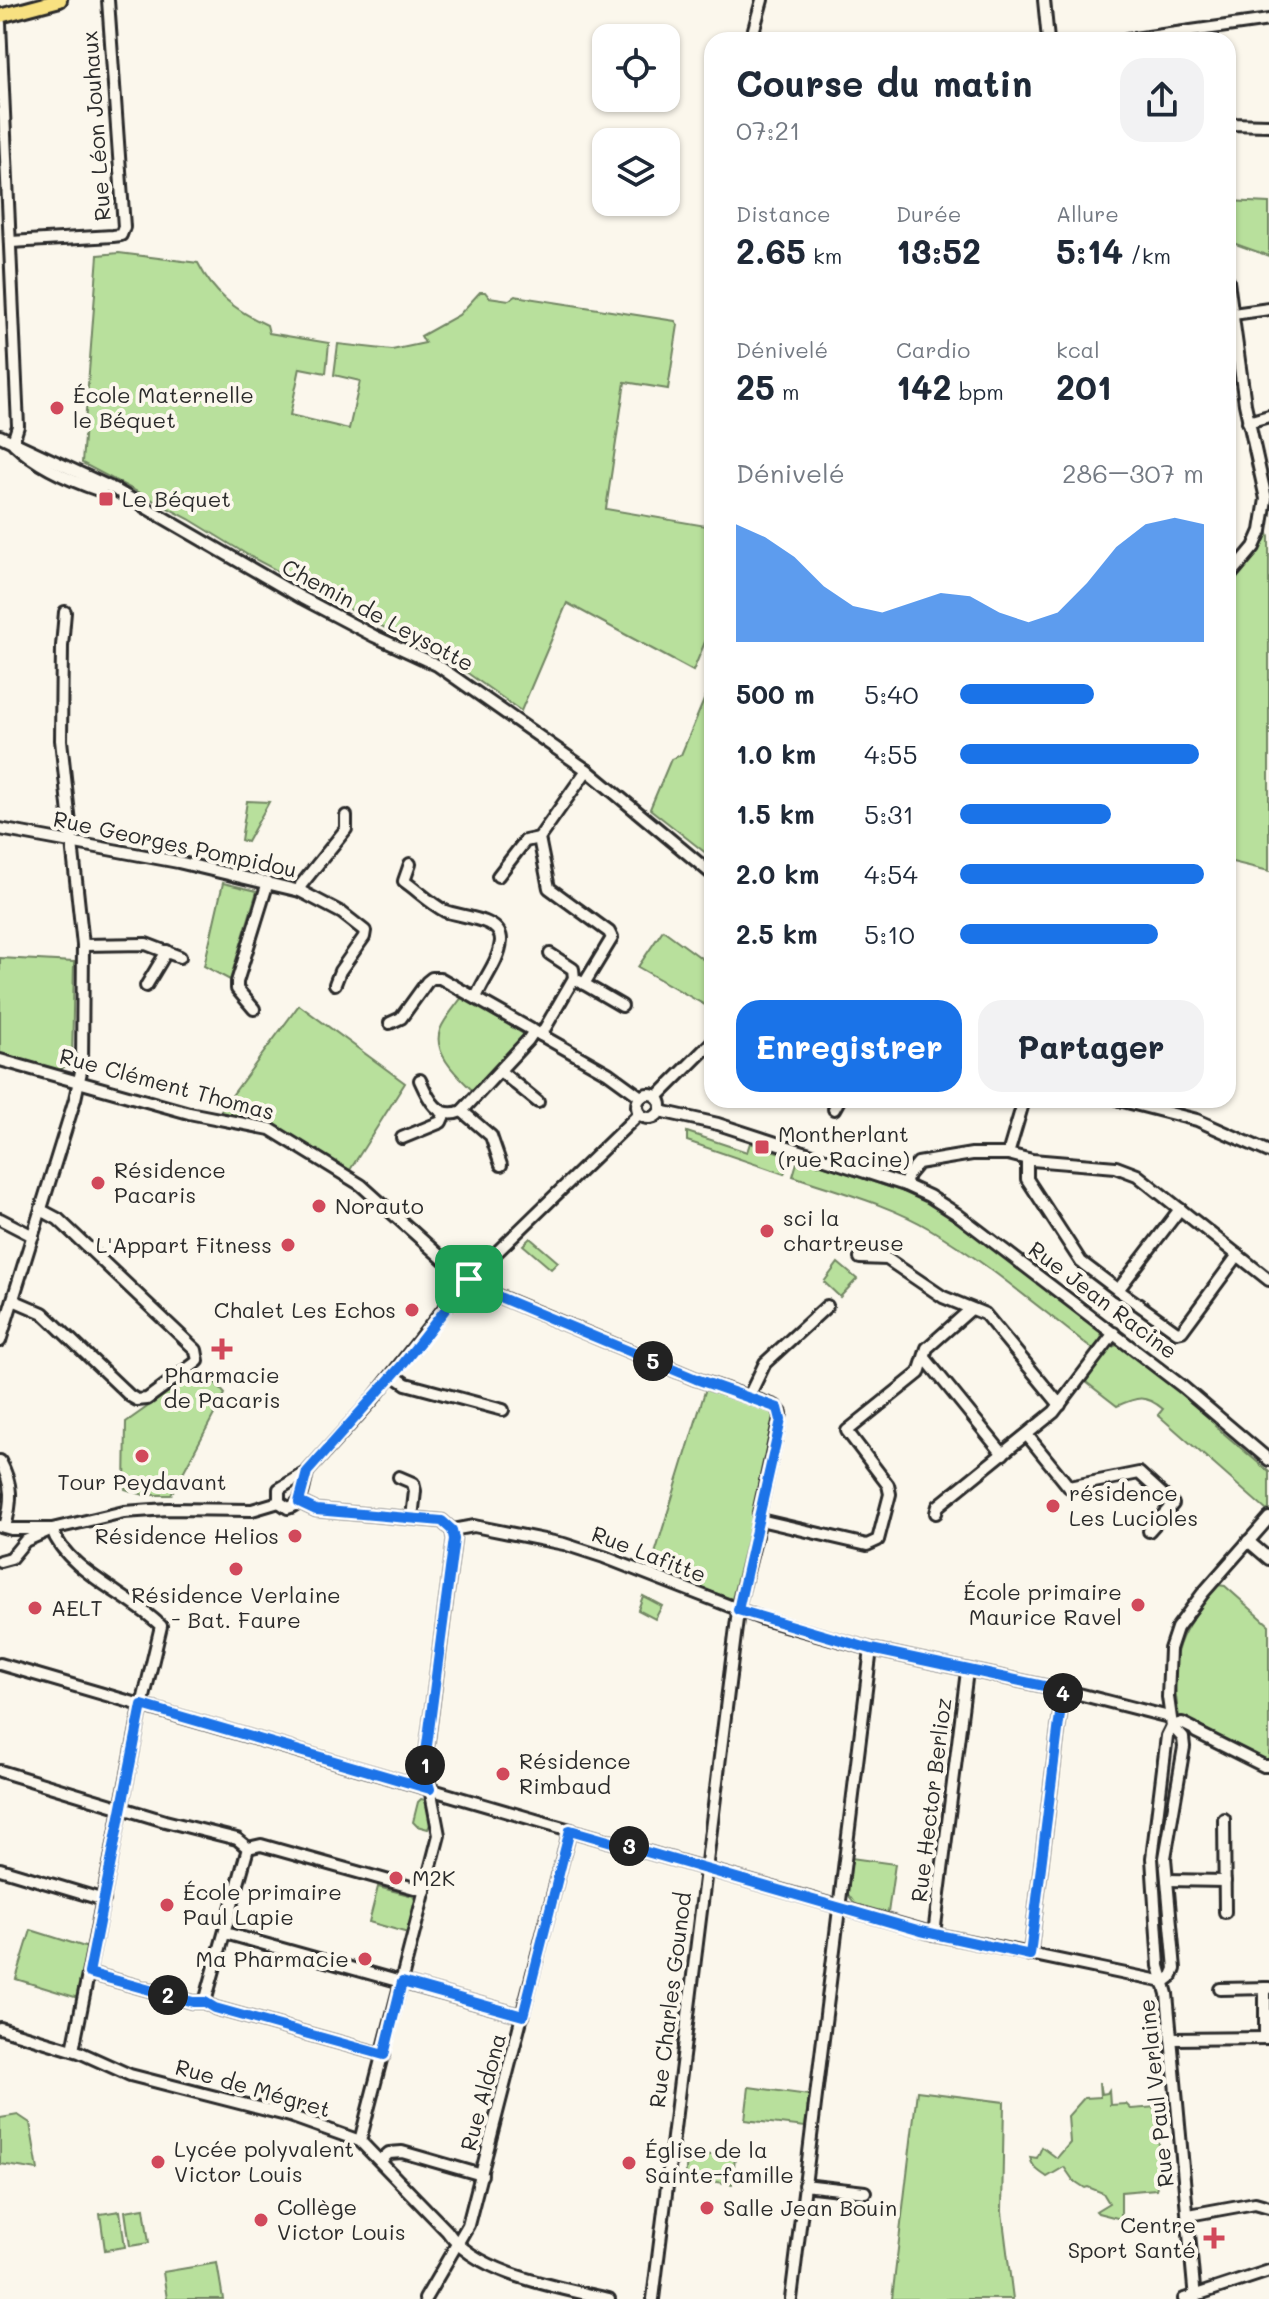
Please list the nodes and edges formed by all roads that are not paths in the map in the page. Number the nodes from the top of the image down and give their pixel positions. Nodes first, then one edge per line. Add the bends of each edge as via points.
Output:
1 (60, 0) edge
2 (108, 0) edge
3 (762, 0) edge
4 (1044, 0) edge
5 (0, 16) edge
6 (1269, 20) edge
7 (0, 23) edge
8 (753, 32) edge
9 (1047, 32) edge
10 (1209, 32) edge
11 (1236, 124) edge
12 (1269, 125) edge
13 (11, 242) junction
14 (1269, 309) edge
15 (1236, 314) edge
16 (1236, 336) edge
17 (1269, 416) edge
18 (1248, 422) junction
19 (0, 436) edge
20 (13, 442) junction
21 (1236, 568) edge
22 (65, 612) dead end
23 (587, 770) junction
24 (346, 816) dead end
25 (0, 829) edge
26 (539, 838) junction
27 (72, 842) junction
28 (410, 864) dead end
29 (704, 867) edge
30 (498, 876) dead end
31 (268, 882) junction
32 (300, 891) junction
33 (83, 945) junction
34 (167, 951) junction
35 (550, 954) dead end
36 (180, 957) dead end
37 (579, 981) junction
38 (335, 984) dead end
39 (146, 986) dead end
40 (476, 998) junction
41 (622, 1006) dead end
42 (254, 1009) dead end
43 (390, 1023) dead end
44 (537, 1033) junction
45 (704, 1050) edge
46 (0, 1060) edge
47 (500, 1071) junction
48 (420, 1080) dead end
49 (79, 1083) junction
50 (641, 1097) junction
51 (657, 1097) junction
52 (538, 1102) dead end
53 (1022, 1108) edge
54 (1150, 1108) edge
55 (462, 1111) junction
56 (660, 1111) junction
57 (445, 1113) junction
58 (639, 1114) junction
59 (402, 1138) dead end
60 (1269, 1152) edge
61 (1008, 1154) junction
62 (1027, 1159) junction
63 (501, 1165) dead end
64 (905, 1185) junction
65 (1180, 1209) junction
66 (41, 1210) junction
67 (0, 1219) edge
68 (33, 1236) junction
69 (1238, 1255) junction
70 (860, 1258) dead end
71 (469, 1279) junction
72 (1269, 1280) edge
73 (1118, 1290) junction
74 (13, 1300) junction
75 (827, 1306) dead end
76 (971, 1309) junction
77 (1114, 1333) junction
78 (0, 1341) edge
79 (925, 1358) junction
80 (393, 1375) junction
81 (749, 1396) junction
82 (1060, 1405) junction
83 (503, 1410) dead end
84 (1027, 1435) junction
85 (1003, 1454) junction
86 (1269, 1460) edge
87 (0, 1461) edge
88 (307, 1472) junction
89 (399, 1477) dead end
90 (286, 1484) junction
91 (300, 1499) junction
92 (279, 1502) junction
93 (936, 1513) dead end
94 (412, 1518) junction
95 (1269, 1518) edge
96 (760, 1520) junction
97 (5, 1527) edge
98 (52, 1529) junction
99 (452, 1530) junction
100 (1149, 1531) dead end
101 (1248, 1541) junction
102 (17, 1548) junction
103 (1269, 1559) edge
104 (0, 1561) edge
105 (738, 1610) junction
106 (871, 1649) junction
107 (0, 1664) edge
108 (967, 1671) junction
109 (1063, 1690) junction
110 (142, 1705) junction
111 (1170, 1721) junction
112 (1196, 1732) junction
113 (1183, 1738) junction
114 (1269, 1766) edge
115 (0, 1771) edge
116 (430, 1789) junction
117 (122, 1807) junction
118 (1224, 1819) dead end
119 (570, 1830) junction
120 (248, 1848) junction
121 (0, 1869) edge
122 (707, 1869) junction
123 (1167, 1880) junction
124 (1225, 1881) junction
125 (425, 1891) junction
126 (104, 1900) junction
127 (839, 1907) junction
128 (1225, 1912) dead end
129 (225, 1933) junction
130 (934, 1934) junction
131 (1030, 1955) junction
132 (89, 1973) junction
133 (402, 1982) junction
134 (1164, 1982) junction
135 (1267, 1988) edge
136 (1220, 1989) dead end
137 (205, 2002) junction
138 (523, 2016) junction
139 (0, 2028) edge
140 (1267, 2038) edge
141 (1171, 2039) junction
142 (73, 2050) junction
143 (384, 2055) junction
144 (360, 2141) junction
145 (380, 2161) junction
146 (482, 2175) junction
147 (804, 2185) junction
148 (865, 2192) dead end
149 (1269, 2207) edge
150 (1189, 2215) junction
151 (456, 2245) junction
152 (1269, 2271) edge
153 (1191, 2298) edge
154 (425, 2299) edge
155 (609, 2299) edge
156 (653, 2299) edge
157 (791, 2299) edge

1 - 5 main road
2 - 13 street, Rue Léon Jouhaux via 121,235
3 - 8 street
4 - 9 street
6 - 10 street
7 - 13 street
11 - 12 street
13 - 20 street via 18,423
14 - 15 street
16 - 18 street
17 - 18 street
18 - 21 street via 1266,511 1254,547
19 - 20 street, Chemin de Leysotte
20 - 23 street, Chemin de Leysotte via 81,484 126,498 355,627 437,665
22 - 27 street via 60,725
23 - 26 street
23 - 29 street, Chemin de Leysotte
24 - 32 street via 346,829
25 - 27 street, Rue Georges Pompidou
26 - 30 street via 525,841
26 - 37 street via 549,888 612,938
27 - 31 street, Rue Georges Pompidou
27 - 33 street
28 - 40 street via 404,881 444,910 499,932 494,965
31 - 32 street, Rue Georges Pompidou
31 - 42 street via 237,982
32 - 38 street, Rue Georges Pompidou via 365,931
33 - 34 street via 146,944
33 - 49 street
34 - 36 street
34 - 39 street
35 - 37 street via 573,969
37 - 41 street
37 - 44 street
40 - 43 street via 432,978 401,1018
40 - 44 street
44 - 47 street
44 - 50 street
45 - 51 street
46 - 49 street, Rue Clément Thomas
47 - 52 street
47 - 55 street
48 - 57 street via 428,1099
49 - 66 street
49 - 71 street, Rue Clément Thomas via 270,1129 361,1185
50 - 51 street
50 - 58 street
51 - 56 street
53 - 61 street
54 - 60 street via 1197,1120
55 - 57 street
55 - 63 street via 491,1136
56 - 58 street via 652,1118
56 - 64 street, Rue Jean Racine via 718,1124
57 - 59 street via 441,1122
58 - 71 street
61 - 62 street
61 - 64 street via 925,1161 912,1169
62 - 65 street via 1123,1169
62 - 73 street via 1027,1179 1081,1262
64 - 77 street, Rue Jean Racine via 957,1214
65 - 69 street
65 - 73 street
66 - 68 street
66 - 74 street via 58,1219 199,1357 147,1399 137,1400 43,1313
67 - 68 street
68 - 74 street
69 - 72 street
69 - 73 street via 1182,1331
70 - 76 street via 887,1259 943,1297
71 - 80 street
71 - 81 street, Rue Clément Thomas via 497,1296
74 - 78 street
75 - 81 street via 765,1363
76 - 79 street via 927,1348
76 - 82 street via 985,1314
77 - 82 street
77 - 86 street, Rue Jean Racine
79 - 85 street
79 - 96 street via 919,1373 847,1431 888,1485 878,1540 867,1545
80 - 83 street via 406,1384
80 - 88 street
81 - 96 street, Rue Charles Gounod via 781,1413
82 - 84 street
84 - 85 street
84 - 100 street via 1069,1487 1139,1473 1173,1504
85 - 93 street
87 - 97 street via 12,1495
88 - 90 street
88 - 91 street
89 - 94 street via 413,1483
90 - 91 street via 297,1487
90 - 92 street via 279,1489
91 - 92 street via 288,1508
91 - 94 street, Rue Lafitte via 316,1510
92 - 98 street via 252,1510 124,1512
94 - 99 street, Rue Lafitte via 442,1521
95 - 101 street, Rue Paul Verlaine
96 - 105 street, Rue Charles Gounod
97 - 98 street
97 - 102 street via 16,1537
98 - 102 street
98 - 110 street via 57,1542 80,1565 161,1626
99 - 105 street, Rue Lafitte via 474,1526 572,1547
99 - 116 street via 426,1753
101 - 103 street
101 - 111 street, Rue Paul Verlaine via 1177,1628 1167,1673
102 - 104 street via 11,1558
105 - 106 street, Rue Lafitte
105 - 122 street, Rue Charles Gounod
106 - 108 street, Rue Lafitte
106 - 127 street
107 - 110 street
108 - 109 street, Rue Lafitte
108 - 130 street, Rue Hector Berlioz
109 - 111 street, Rue Lafitte
109 - 131 street
110 - 116 street
110 - 117 street
111 - 112 street, Rue Lafitte
111 - 113 street
111 - 134 street, Rue Paul Verlaine via 1152,1858
112 - 113 street
112 - 114 street, Rue Lafitte
113 - 123 street, Rue Paul Verlaine via 1165,1858
115 - 117 street
116 - 119 street
116 - 125 street via 439,1835
117 - 120 street via 237,1839
117 - 126 street
118 - 124 street
119 - 122 street
119 - 138 street, Rue Aldona
120 - 125 street via 261,1845
120 - 129 street
121 - 126 street
122 - 127 street
122 - 156 street, Rue Charles Gounod
123 - 124 street
123 - 134 street, Rue Paul Verlaine via 1176,1960 1172,1976
124 - 128 street
125 - 133 street
126 - 132 street
127 - 130 street
127 - 147 street
129 - 133 street
129 - 137 street
130 - 131 street
131 - 134 street
132 - 137 street
132 - 142 street
133 - 138 street
133 - 143 street
134 - 141 street, Rue Paul Verlaine
135 - 136 street
135 - 140 street
137 - 143 street
138 - 146 street, Rue Aldona
139 - 142 street, Rue de Mégret
140 - 141 street
141 - 150 street, Rue Paul Verlaine
142 - 144 street, Rue de Mégret via 130,2075 290,2116
143 - 144 street
144 - 145 street, Rue de Mégret
145 - 146 street via 402,2152
145 - 151 street, Rue de Mégret
146 - 151 street, Rue Aldona via 468,2225
147 - 148 street
147 - 157 street
149 - 150 street via 1255,2203
150 - 153 street, Rue Paul Verlaine
151 - 154 street, Rue Aldona
151 - 155 street via 523,2277
152 - 153 street

